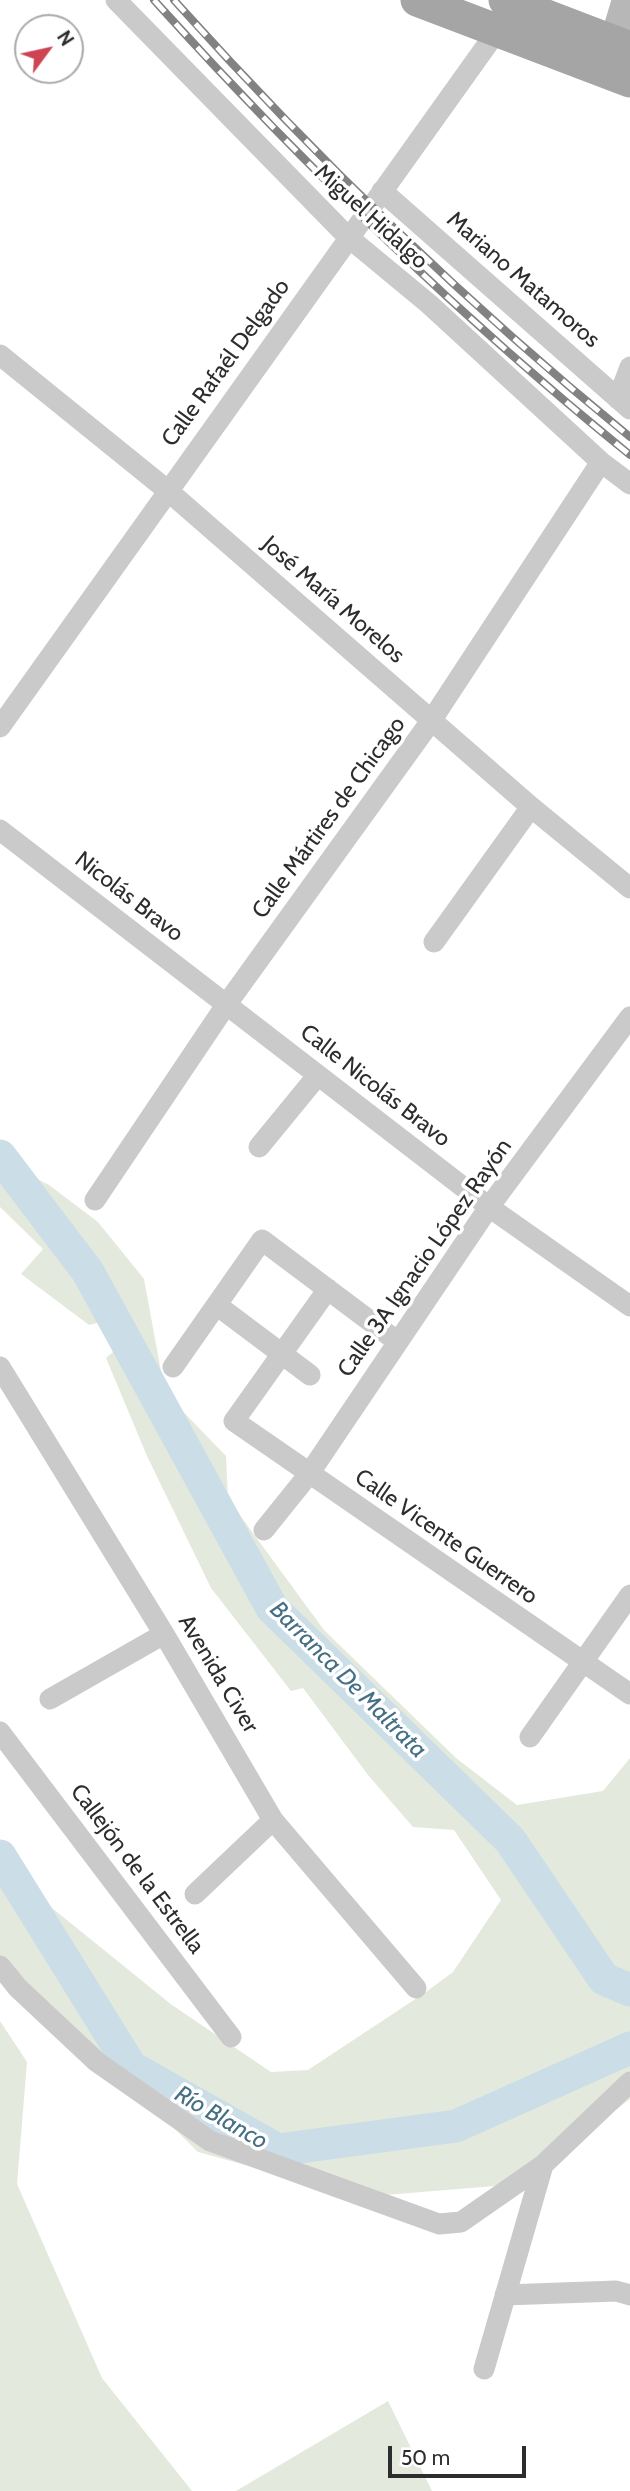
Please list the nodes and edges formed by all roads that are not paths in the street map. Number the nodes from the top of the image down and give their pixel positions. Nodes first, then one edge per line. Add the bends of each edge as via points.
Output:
1 (116, 0) edge
2 (417, 0) edge
3 (608, 0) edge
4 (627, 0) edge
5 (501, 15) edge
6 (611, 54) edge
7 (382, 191) junction
8 (348, 237) junction
9 (0, 355) edge
10 (630, 367) edge
11 (624, 404) edge
12 (601, 462) junction
13 (630, 484) edge
14 (167, 489) junction
15 (431, 721) junction
16 (0, 727) edge
17 (531, 807) junction
18 (0, 830) edge
19 (630, 887) edge
20 (434, 942) dead end
21 (226, 1005) junction
22 (630, 1017) edge
23 (318, 1075) junction
24 (259, 1147) dead end
25 (95, 1200) dead end
26 (489, 1207) junction
27 (328, 1289) junction
28 (218, 1306) junction
29 (630, 1306) edge
30 (398, 1342) junction
31 (282, 1355) junction
32 (0, 1367) edge
33 (173, 1367) dead end
34 (310, 1376) dead end
35 (309, 1474) junction
36 (264, 1530) dead end
37 (630, 1595) edge
38 (164, 1634) junction
39 (580, 1663) junction
40 (630, 1694) edge
41 (50, 1699) dead end
42 (0, 1732) edge
43 (530, 1737) dead end
44 (273, 1820) junction
45 (195, 1894) dead end
46 (0, 1966) edge
47 (416, 1988) dead end
48 (232, 2037) dead end
49 (630, 2082) edge
50 (543, 2165) junction
51 (505, 2295) junction
52 (630, 2295) edge
53 (484, 2369) dead end

1 - 8 street, Miguel Hidalgo
2 - 5 main road
3 - 6 main road
4 - 6 main road
5 - 6 main road
5 - 7 street, Calle Rafaél Delgado
7 - 8 street, Calle Rafaél Delgado
7 - 11 street, Mariano Matamoros
8 - 12 street, Miguel Hidalgo via 429,304
8 - 14 street, Calle Rafaél Delgado
9 - 14 street, José María Morelos
10 - 11 street
12 - 13 street, Miguel Hidalgo
12 - 15 street, Calle Mártires de Chicago
14 - 15 street, José María Morelos
14 - 16 street, Calle Rafaél Delgado
15 - 17 street, José María Morelos
15 - 21 street, Calle Mártires de Chicago
17 - 19 street, José María Morelos
17 - 20 street
18 - 21 street, Nicolás Bravo
21 - 23 street, Calle Nicolás Bravo
21 - 25 street, Calle Mártires de Chicago
22 - 26 street, Calle 3A Ignacio López Rayón
23 - 24 street
23 - 26 street, Calle Nicolás Bravo
26 - 29 street, Calle Nicolás Bravo
26 - 30 street, Calle 3A Ignacio López Rayón
27 - 28 street via 262,1240
27 - 30 street
27 - 31 street
28 - 31 street
28 - 33 street
30 - 35 street, Calle 3A Ignacio López Rayón
31 - 34 street
31 - 35 street, Calle Vicente Guerrero via 234,1421
32 - 38 street, Avenida Civer
35 - 36 street, Calle 3A Ignacio López Rayón
35 - 39 street, Calle Vicente Guerrero
37 - 39 street
38 - 41 street
38 - 44 street, Avenida Civer
39 - 40 street, Calle Vicente Guerrero
39 - 43 street
42 - 48 street, Callejón de la Estrella
44 - 45 street
44 - 47 street, Avenida Civer
46 - 50 street via 97,2062 210,2141 439,2224 461,2222
49 - 50 street
50 - 51 street
51 - 52 street via 616,2291
51 - 53 street

